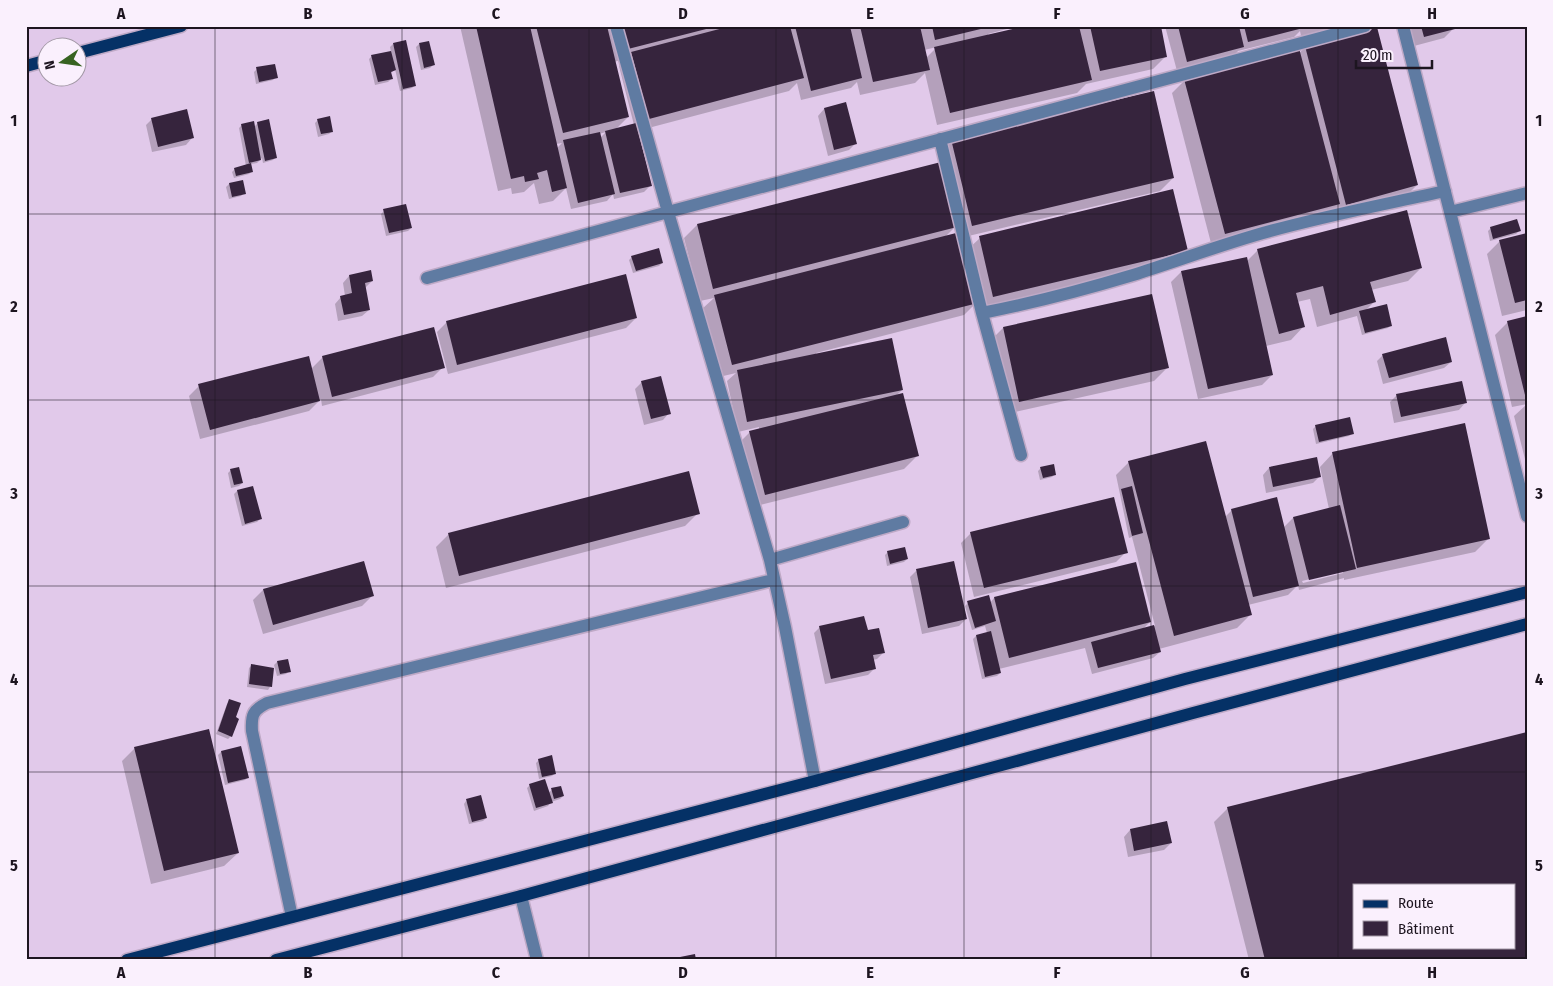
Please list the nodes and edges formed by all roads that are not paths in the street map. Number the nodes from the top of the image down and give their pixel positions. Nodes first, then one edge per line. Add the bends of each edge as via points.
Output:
1 (182, 26) edge
2 (616, 26) edge
3 (1365, 26) edge
4 (1403, 26) edge
5 (88, 50) edge
6 (940, 139) junction
7 (1444, 191) junction
8 (1527, 193) edge
9 (668, 212) junction
10 (1450, 212) junction
11 (427, 278) dead end
12 (982, 313) junction
13 (1021, 455) dead end
14 (1527, 516) edge
15 (903, 522) dead end
16 (770, 560) junction
17 (773, 580) junction
18 (1527, 592) edge
19 (1527, 624) edge
20 (815, 781) junction
21 (521, 896) junction
22 (292, 917) junction
23 (127, 960) edge
24 (276, 960) edge
25 (537, 960) edge

1 - 5 main road
2 - 9 street
3 - 6 street
4 - 7 street
6 - 9 street
6 - 12 street
7 - 10 street
7 - 12 street via 1295,224 1134,275
8 - 10 street
9 - 11 street
9 - 16 street
10 - 14 street
12 - 13 street
15 - 16 street
16 - 17 street
17 - 20 street
17 - 22 street via 267,702 258,707 251,720 252,731
18 - 20 main road via 1185,679
19 - 21 main road
20 - 22 main road
21 - 24 main road
21 - 25 street
22 - 23 main road

